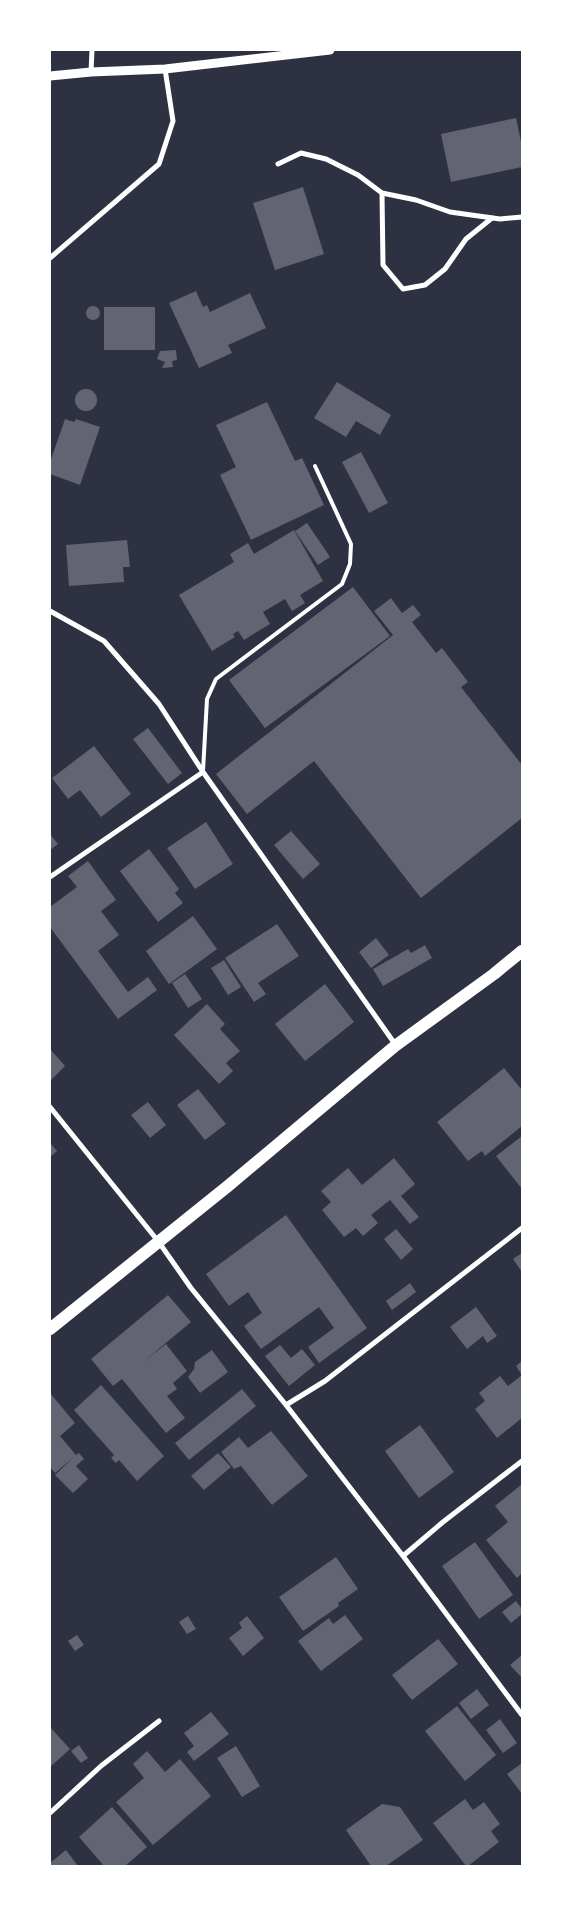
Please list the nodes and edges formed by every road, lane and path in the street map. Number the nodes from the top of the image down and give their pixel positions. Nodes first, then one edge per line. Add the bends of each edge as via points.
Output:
1 (92, 50) edge
2 (330, 50) edge
3 (166, 69) junction
4 (91, 72) junction
5 (50, 76) edge
6 (278, 164) dead end
7 (382, 193) junction
8 (522, 217) edge
9 (492, 218) junction
10 (50, 258) edge
11 (315, 466) dead end
12 (50, 611) edge
13 (203, 772) junction
14 (50, 877) edge
15 (522, 951) edge
16 (395, 1046) junction
17 (50, 1107) edge
18 (522, 1228) edge
19 (158, 1241) junction
20 (50, 1329) edge
21 (286, 1405) junction
22 (522, 1461) edge
23 (403, 1556) junction
24 (522, 1715) edge
25 (159, 1721) dead end
26 (50, 1813) edge

1 - 4 street
2 - 3 street
3 - 4 street
3 - 10 street via 173,122 159,164
4 - 5 street
6 - 7 street via 301,153 326,159 358,175
7 - 9 street via 450,212
7 - 9 street via 383,265 403,289 425,285 445,269 466,239
8 - 9 street
11 - 13 lane via 351,544 350,564 342,584 216,678 207,699
12 - 13 street via 104,641 159,704
13 - 14 street
13 - 16 street
15 - 16 main road
16 - 19 main road
17 - 19 street
18 - 21 street via 325,1381
19 - 20 main road
19 - 21 street via 191,1288
21 - 23 street
22 - 23 street
23 - 24 street
25 - 26 street via 101,1766

